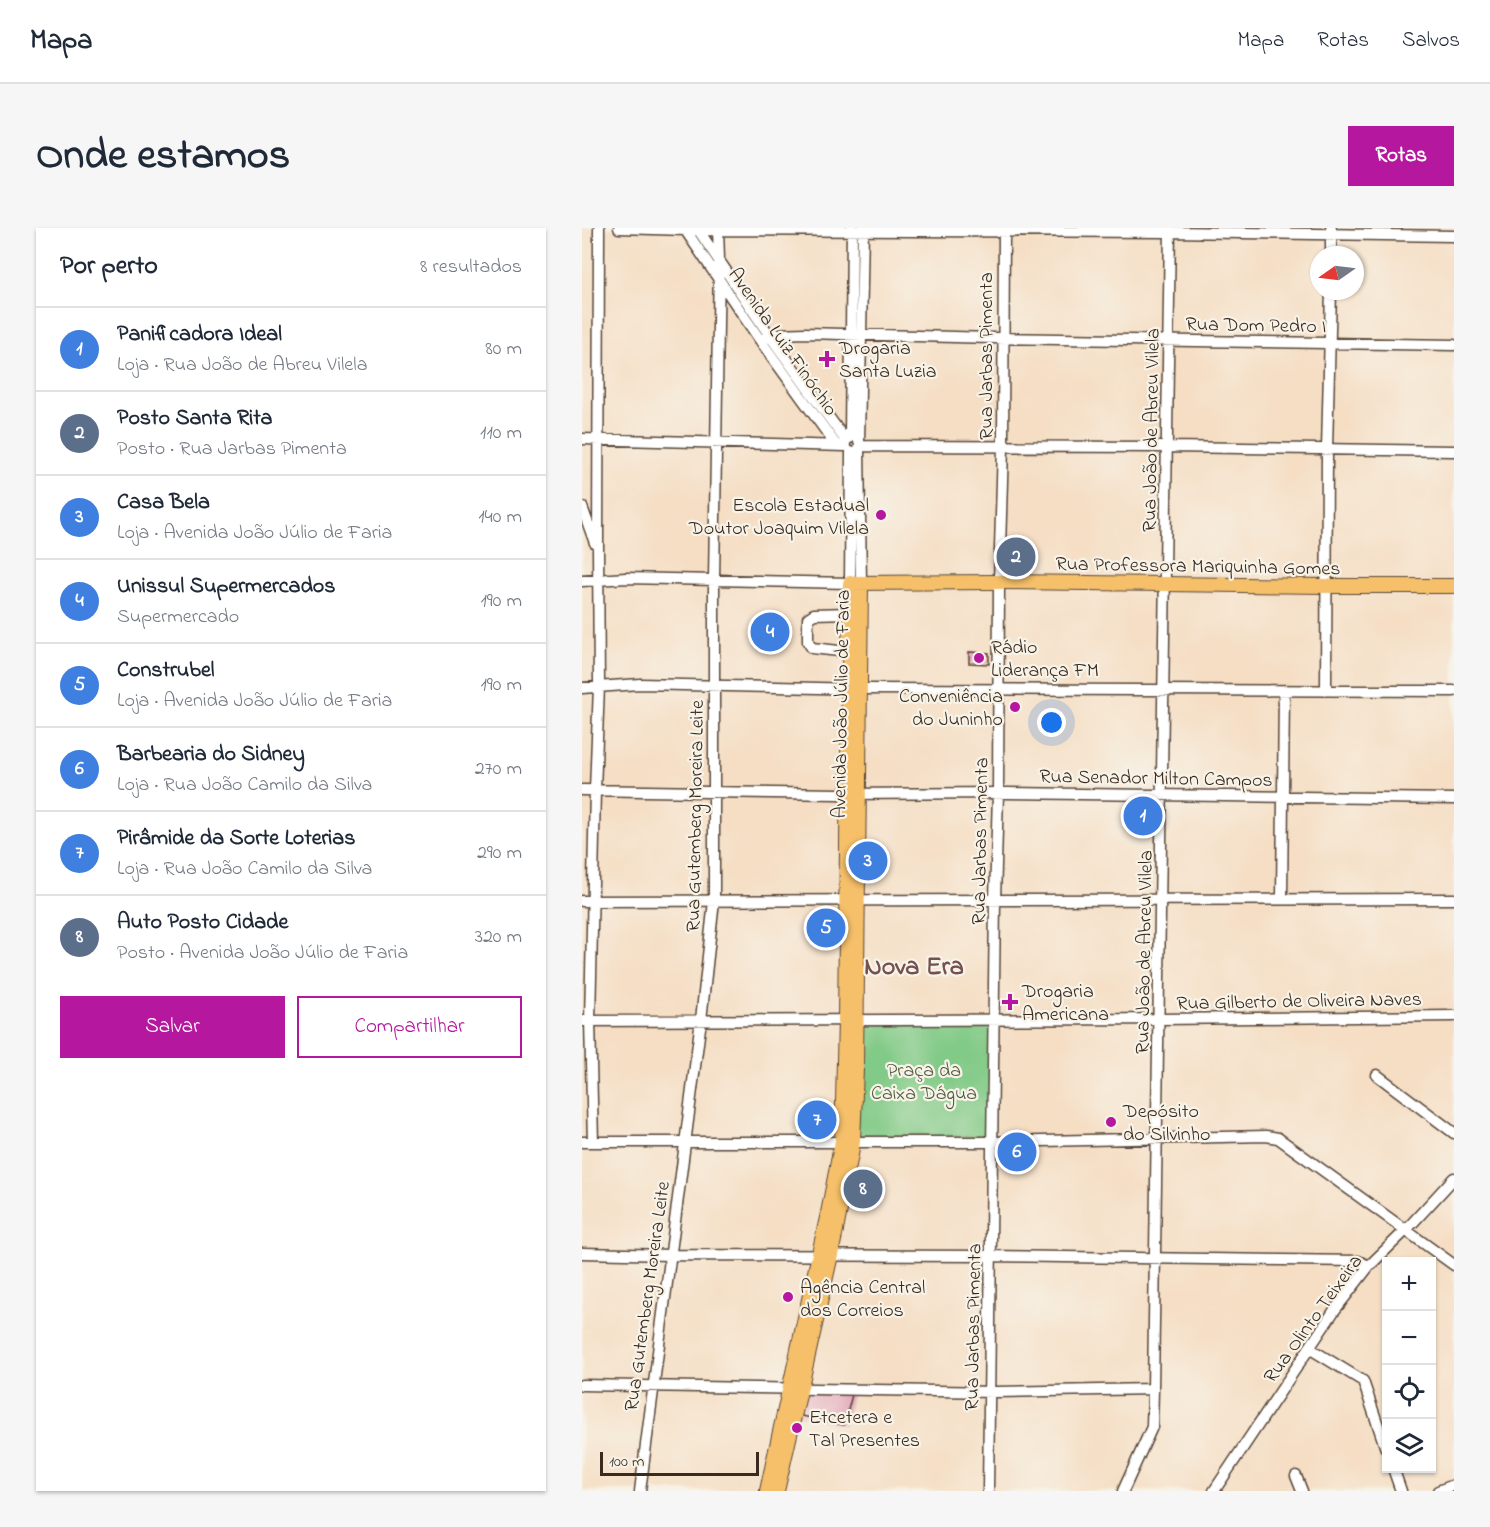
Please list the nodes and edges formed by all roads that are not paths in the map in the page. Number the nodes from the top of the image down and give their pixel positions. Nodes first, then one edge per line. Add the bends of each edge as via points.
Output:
1 (599, 228) edge
2 (619, 228) edge
3 (718, 228) edge
4 (685, 229) edge
5 (698, 229) edge
6 (857, 230) edge
7 (1004, 230) edge
8 (1170, 230) edge
9 (1331, 231) edge
10 (1454, 236) edge
11 (719, 260) junction
12 (719, 280) junction
13 (1331, 300) edge
14 (857, 335) junction
15 (765, 338) junction
16 (1004, 339) junction
17 (1170, 340) junction
18 (1330, 343) junction
19 (1454, 345) edge
20 (582, 439) edge
21 (598, 439) junction
22 (716, 442) junction
23 (851, 445) junction
24 (1003, 447) junction
25 (1168, 447) junction
26 (1327, 449) junction
27 (1454, 451) edge
28 (582, 507) edge
29 (598, 549) junction
30 (598, 579) junction
31 (714, 580) junction
32 (582, 581) edge
33 (999, 582) junction
34 (855, 583) junction
35 (1166, 585) junction
36 (1327, 586) junction
37 (1454, 586) edge
38 (849, 613) junction
39 (848, 652) junction
40 (715, 684) junction
41 (599, 686) junction
42 (582, 688) edge
43 (854, 689) junction
44 (999, 690) junction
45 (1163, 690) junction
46 (1326, 690) junction
47 (1284, 691) junction
48 (1454, 691) edge
49 (582, 790) edge
50 (595, 790) junction
51 (715, 792) junction
52 (998, 793) junction
53 (853, 794) junction
54 (1163, 796) junction
55 (1283, 798) junction
56 (1454, 799) edge
57 (1282, 898) junction
58 (1454, 899) edge
59 (995, 900) junction
60 (1161, 900) junction
61 (587, 902) edge
62 (714, 902) junction
63 (852, 902) junction
64 (1454, 1016) edge
65 (994, 1019) junction
66 (1160, 1019) junction
67 (701, 1020) junction
68 (851, 1020) junction
69 (586, 1021) edge
70 (1377, 1075) dead end
71 (1454, 1133) edge
72 (1157, 1138) junction
73 (848, 1141) junction
74 (588, 1142) edge
75 (685, 1142) junction
76 (992, 1142) junction
77 (1454, 1178) edge
78 (1407, 1230) junction
79 (582, 1252) edge
80 (670, 1255) junction
81 (824, 1255) junction
82 (990, 1256) junction
83 (1156, 1258) junction
84 (1454, 1265) edge
85 (1369, 1266) junction
86 (1309, 1348) junction
87 (582, 1385) edge
88 (652, 1386) junction
89 (794, 1388) junction
90 (1153, 1389) junction
91 (989, 1392) junction
92 (1382, 1437) edge
93 (1395, 1473) edge
94 (1296, 1476) dead end
95 (1454, 1485) edge
96 (640, 1491) edge
97 (767, 1491) edge
98 (777, 1491) edge
99 (988, 1491) edge
100 (1123, 1491) edge
101 (1214, 1491) edge
102 (1302, 1491) edge
103 (1401, 1491) edge
104 (1438, 1491) edge

1 - 21 street
2 - 4 street
3 - 5 street
3 - 6 street
3 - 11 street
4 - 5 street
4 - 12 street, Avenida Luiz Finóchio
5 - 11 street, Avenida Luiz Finóchio
6 - 7 street
6 - 14 street, Avenida João Júlio de Faria
7 - 8 street
7 - 16 street, Rua Jarbas Pimenta
8 - 9 street
8 - 17 street, Rua João de Abreu Vilela
9 - 10 street
11 - 12 street, Rua Gutemberg Moreira Leite
11 - 15 street, Avenida Luiz Finóchio
12 - 15 street, Avenida Luiz Finóchio
12 - 22 street, Rua Gutemberg Moreira Leite
13 - 18 street
14 - 15 street, Rua Dom Pedro I via 805,333
14 - 16 street, Rua Dom Pedro I
14 - 23 street, Avenida João Júlio de Faria
15 - 23 street, Avenida Luiz Finóchio via 806,395
16 - 17 street, Rua Dom Pedro I
16 - 24 street, Rua Jarbas Pimenta
17 - 18 street, Rua Dom Pedro I
17 - 25 street, Rua João de Abreu Vilela
18 - 19 street, Rua Dom Pedro I
18 - 26 street
20 - 21 street
21 - 22 street
21 - 29 street
22 - 23 street
22 - 31 street, Rua Gutemberg Moreira Leite
23 - 24 street
23 - 34 street, Avenida João Júlio de Faria
24 - 25 street
24 - 33 street, Rua Jarbas Pimenta
25 - 26 street
25 - 35 street, Rua João de Abreu Vilela
26 - 27 street
26 - 36 street
28 - 29 street
29 - 30 street
30 - 31 street, Rua Professora Mariquinha Gomes
30 - 32 street, Rua Professora Mariquinha Gomes
30 - 41 street
31 - 34 street, Rua Professora Mariquinha Gomes
31 - 40 street, Rua Gutemberg Moreira Leite
33 - 34 main road, Rua Professora Mariquinha Gomes
33 - 35 main road, Rua Professora Mariquinha Gomes
33 - 44 street, Rua Jarbas Pimenta
34 - 38 main road, Avenida João Júlio de Faria
34 - 43 main road, Avenida João Júlio de Faria
35 - 36 main road, Rua Professora Mariquinha Gomes
35 - 45 street, Rua João de Abreu Vilela
36 - 37 main road, Rua Professora Mariquinha Gomes
36 - 46 street
38 - 39 main road, Avenida João Júlio de Faria
38 - 39 street via 814,614 808,618 808,642 812,648
39 - 43 main road, Avenida João Júlio de Faria
40 - 41 street
40 - 43 street
40 - 51 street, Rua Gutemberg Moreira Leite
41 - 42 street
41 - 50 street
43 - 44 street
43 - 53 main road, Avenida João Júlio de Faria
44 - 45 street
44 - 52 street, Rua Jarbas Pimenta
45 - 47 street
45 - 54 street, Rua João de Abreu Vilela
46 - 47 street
46 - 48 street
47 - 55 street
49 - 50 street, Rua Senador Milton Campos
50 - 51 street, Rua Senador Milton Campos
50 - 61 street
51 - 53 street, Rua Senador Milton Campos
51 - 62 street, Rua Gutemberg Moreira Leite
52 - 53 street, Rua Senador Milton Campos
52 - 54 street, Rua Senador Milton Campos
52 - 59 street, Rua Jarbas Pimenta
53 - 63 main road, Avenida João Júlio de Faria
54 - 55 street, Rua Senador Milton Campos
54 - 60 street, Rua João de Abreu Vilela
55 - 56 street, Rua Senador Milton Campos
55 - 57 street
57 - 58 street
57 - 60 street
59 - 60 street
59 - 63 street
59 - 65 street, Rua Jarbas Pimenta
60 - 66 street, Rua João de Abreu Vilela
61 - 62 street
61 - 69 street
62 - 63 street
62 - 67 street, Rua Gutemberg Moreira Leite
63 - 68 main road, Avenida João Júlio de Faria
64 - 66 street, Rua Gilberto de Oliveira Naves
65 - 66 street, Rua Gilberto de Oliveira Naves
65 - 68 street, Rua Gilberto de Oliveira Naves
65 - 76 street, Rua Jarbas Pimenta
66 - 72 street, Rua João de Abreu Vilela
67 - 68 street, Rua Gilberto de Oliveira Naves
67 - 69 street, Rua Gilberto de Oliveira Naves
67 - 75 street, Rua Gutemberg Moreira Leite
68 - 73 main road, Avenida João Júlio de Faria
69 - 74 street
70 - 71 street
72 - 76 street
72 - 78 street via 1278,1138
72 - 83 street, Rua João de Abreu Vilela
73 - 75 street
73 - 76 street
73 - 81 main road, Avenida João Júlio de Faria
74 - 75 street
75 - 80 street, Rua Gutemberg Moreira Leite
76 - 82 street, Rua Jarbas Pimenta
77 - 78 street, Rua Olinto Teixeira
78 - 84 street
78 - 85 street, Rua Olinto Teixeira
79 - 80 street
80 - 81 street
80 - 88 street, Rua Gutemberg Moreira Leite
81 - 82 street
81 - 89 main road, Avenida João Júlio de Faria
82 - 83 street
82 - 91 street, Rua Jarbas Pimenta
83 - 85 street via 1358,1262
83 - 90 street, Rua João de Abreu Vilela
85 - 86 street, Rua Olinto Teixeira
86 - 92 street via 1363,1381
86 - 101 street, Rua Olinto Teixeira
87 - 88 street
88 - 89 street
88 - 96 street, Rua Gutemberg Moreira Leite
89 - 91 street
89 - 97 main road, Avenida João Júlio de Faria
89 - 98 main road, Avenida João Júlio de Faria
90 - 91 street
90 - 100 street, Rua João de Abreu Vilela via 1152,1427
91 - 99 street, Rua Jarbas Pimenta
93 - 103 street
94 - 102 street
95 - 104 street

